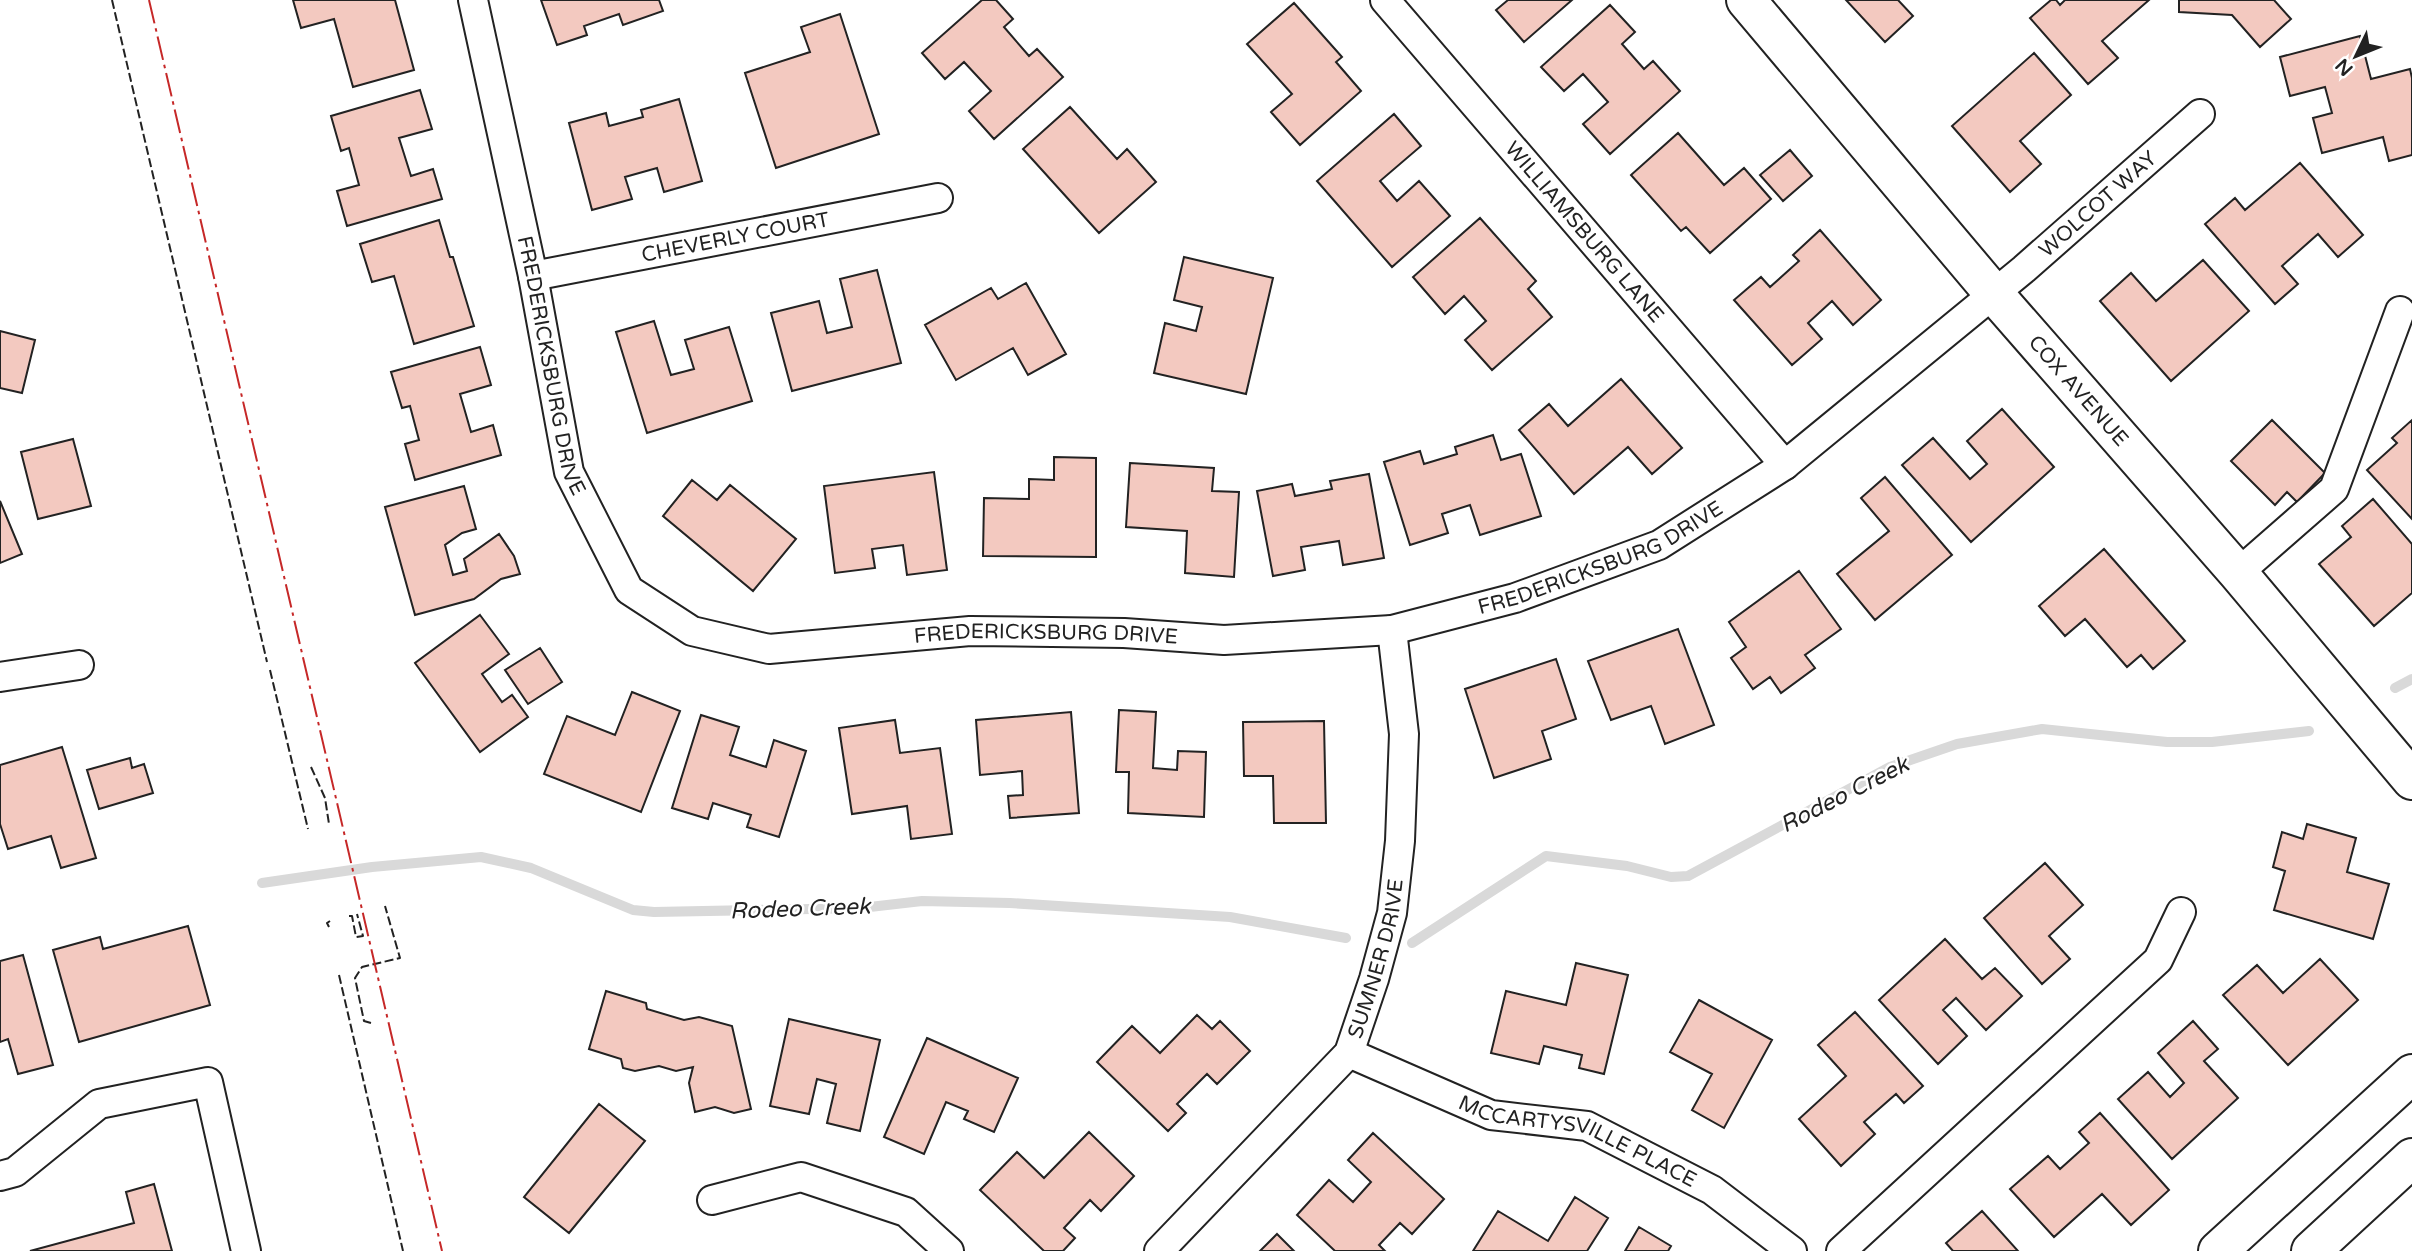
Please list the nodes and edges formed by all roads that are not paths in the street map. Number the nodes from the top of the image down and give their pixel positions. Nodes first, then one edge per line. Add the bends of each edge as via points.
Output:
1 (473, 0) edge
2 (1385, 0) edge
3 (1746, 0) edge
4 (2200, 114) dead end
5 (938, 198) dead end
6 (533, 276) junction
7 (1994, 294) junction
8 (2400, 311) dead end
9 (1785, 465) junction
10 (2238, 573) junction
11 (1392, 630) junction
12 (79, 665) dead end
13 (0, 677) edge
14 (2412, 780) edge
15 (2181, 912) dead end
16 (1349, 1053) junction
17 (2412, 1074) edge
18 (2412, 1158) edge
19 (0, 1176) edge
20 (712, 1200) dead end
21 (246, 1251) edge
22 (949, 1251) edge
23 (1159, 1251) edge
24 (1792, 1251) edge
25 (1840, 1251) edge
26 (2218, 1251) edge
27 (2311, 1251) edge

1 - 6 street, FREDERICKSBURG DRIVE
2 - 9 street, WILLIAMSBURG LANE
3 - 7 main road, COX AVENUE
4 - 7 street, WOLCOT WAY
5 - 6 street, CHEVERLY COURT
6 - 11 street, FREDERICKSBURG DRIVE via 569,472 629,590 692,631 769,649 970,631 1224,640
7 - 9 street, FREDERICKSBURG DRIVE
7 - 10 main road, COX AVENUE
8 - 10 street via 2334,489
9 - 11 street, FREDERICKSBURG DRIVE via 1659,545 1515,598
10 - 14 main road, COX AVENUE
11 - 16 street, SUMNER DRIVE via 1404,734 1400,841 1392,913
12 - 13 street
15 - 25 street via 2158,960
16 - 23 street, SUMNER DRIVE
16 - 24 street, MCCARTYSVILLE PLACE via 1491,1115 1587,1126 1712,1190
17 - 26 main road
18 - 27 main road
19 - 21 street via 15,1172 99,1104 208,1082
20 - 22 street via 801,1177 906,1212

